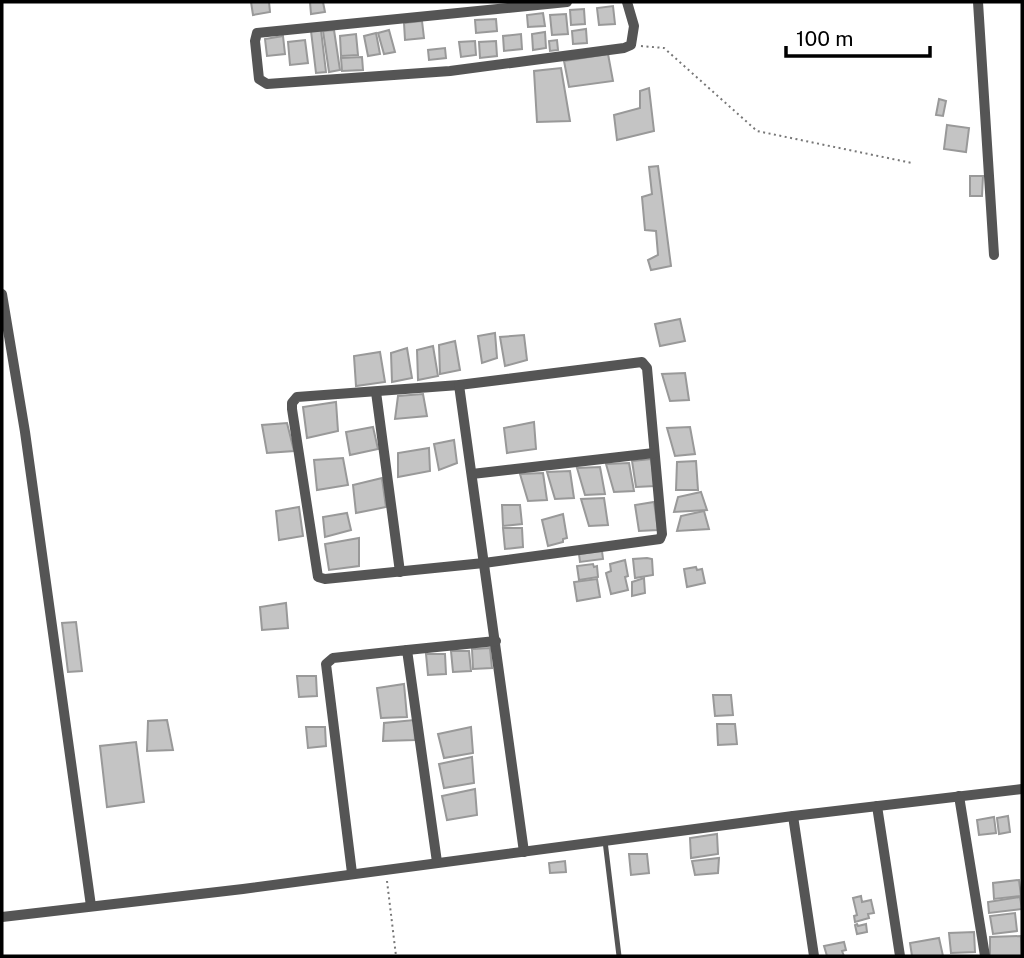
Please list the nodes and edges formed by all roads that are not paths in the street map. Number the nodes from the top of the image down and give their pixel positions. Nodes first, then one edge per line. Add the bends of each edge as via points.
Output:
1 (567, 2) edge
2 (626, 2) edge
3 (978, 2) edge
4 (994, 255) dead end
5 (2, 294) edge
6 (460, 385) junction
7 (376, 392) junction
8 (654, 453) junction
9 (472, 474) junction
10 (484, 563) junction
11 (400, 572) junction
12 (496, 641) junction
13 (407, 650) junction
14 (1022, 789) edge
15 (959, 796) junction
16 (877, 806) junction
17 (793, 817) junction
18 (604, 841) junction
19 (524, 852) junction
20 (437, 862) junction
21 (352, 873) junction
22 (90, 906) junction
23 (2, 917) edge
24 (619, 956) edge
25 (814, 956) edge
26 (900, 956) edge
27 (985, 956) edge

1 - 2 street via 257,33 259,79 267,85 450,71 624,48 631,45 634,26
3 - 4 street
5 - 22 street
6 - 7 street
6 - 8 street via 642,362 647,368
6 - 9 street
7 - 11 street
7 - 11 street via 303,396 294,399 292,409 318,577
8 - 9 street
8 - 10 street via 660,539
9 - 10 street
10 - 11 street
10 - 12 street
12 - 13 street
12 - 19 street
13 - 20 street
13 - 21 street via 327,661
14 - 15 street
15 - 16 street
15 - 27 street
16 - 17 street
16 - 26 street
17 - 18 street
17 - 25 street
18 - 19 street
18 - 24 lane
19 - 20 street
20 - 21 street
21 - 22 street
22 - 23 street

